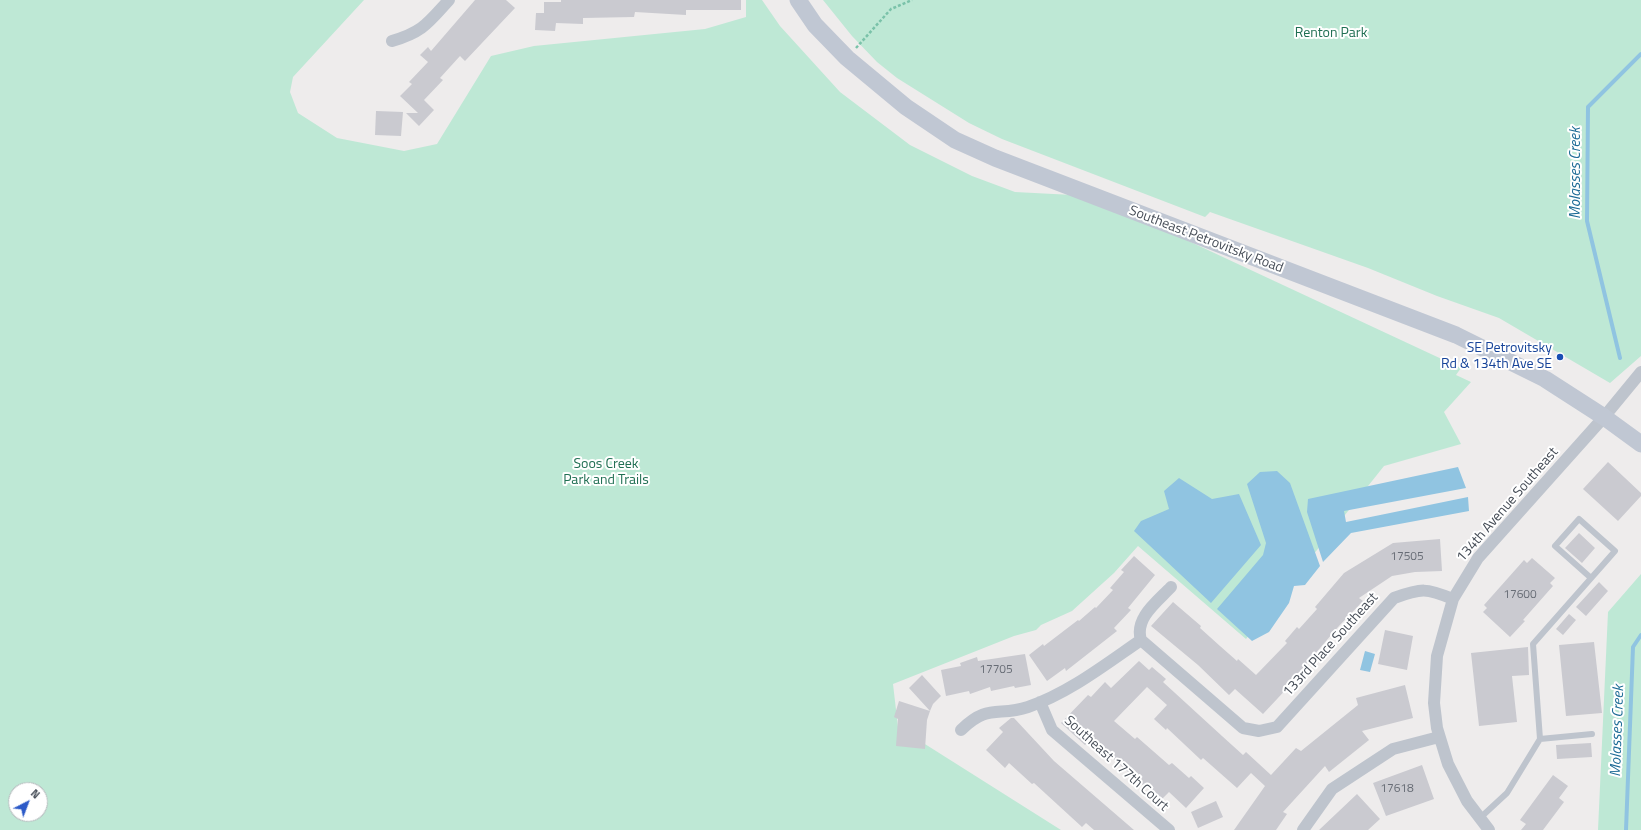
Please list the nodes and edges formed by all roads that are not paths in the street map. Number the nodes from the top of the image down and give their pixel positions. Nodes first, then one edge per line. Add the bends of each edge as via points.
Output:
1 (450, 0) edge
2 (798, 0) edge
3 (392, 41) dead end
4 (1641, 372) edge
5 (1604, 417) junction
6 (1641, 444) edge
7 (1591, 578) junction
8 (1171, 587) dead end
9 (1453, 599) junction
10 (1141, 640) junction
11 (1040, 702) junction
12 (961, 730) dead end
13 (1592, 734) dead end
14 (1439, 737) junction
15 (1540, 739) junction
16 (1480, 818) junction
17 (1166, 828) edge
18 (1303, 830) edge
19 (1490, 830) edge

1 - 3 street via 423,28
2 - 5 main road, Southeast Petrovitsky Road via 815,26 847,58 906,107 956,140 1002,161 1456,335 1545,379
4 - 5 street, 134th Avenue Southeast
5 - 6 main road, Southeast Petrovitsky Road
5 - 9 street, 134th Avenue Southeast via 1478,558
7 - 7 lane via 1615,551 1578,519 1555,546
7 - 15 lane via 1533,644
8 - 10 street via 1144,617 1140,625
9 - 10 street, 133rd Place Southeast via 1431,590 1415,590 1394,598 1277,727 1259,731 1243,728
9 - 14 street, 134th Avenue Southeast via 1437,656 1434,703
10 - 11 street via 1063,691
11 - 12 street via 1027,708 984,713
11 - 17 street, Southeast 177th Court via 1052,730
13 - 15 lane
14 - 16 street, 134th Avenue Southeast via 1448,764 1467,801
14 - 18 street via 1393,748 1332,789
15 - 16 lane via 1507,793
16 - 19 street, 134th Avenue Southeast

